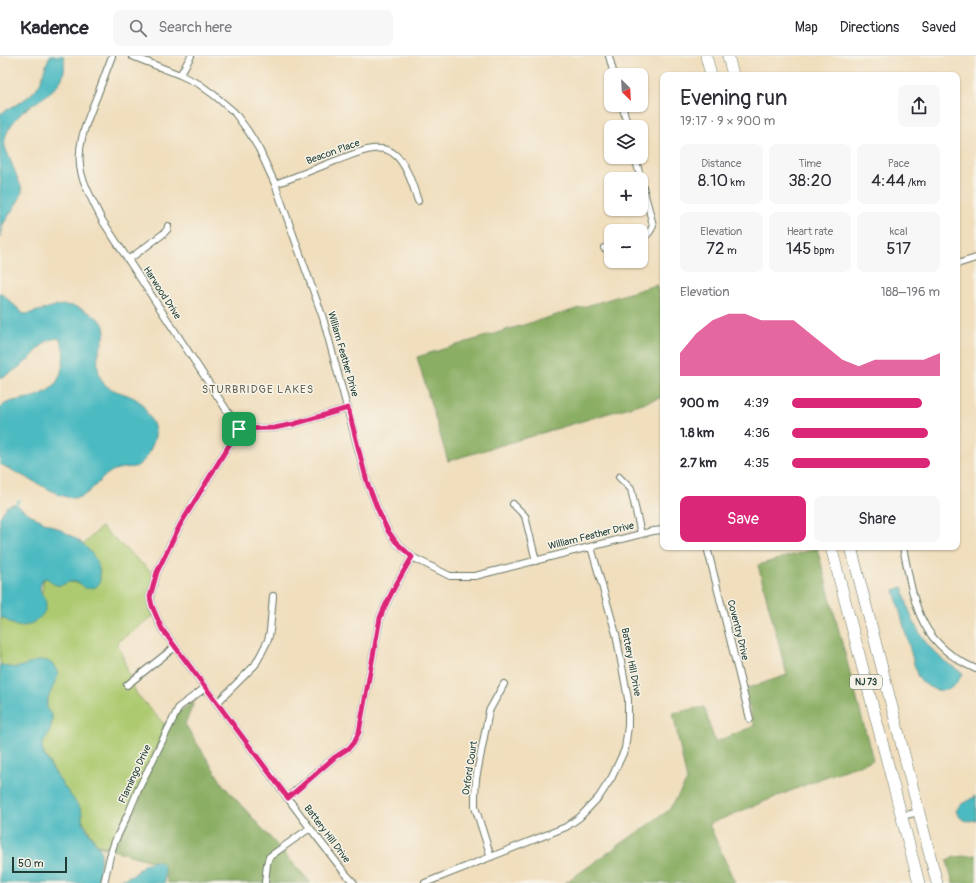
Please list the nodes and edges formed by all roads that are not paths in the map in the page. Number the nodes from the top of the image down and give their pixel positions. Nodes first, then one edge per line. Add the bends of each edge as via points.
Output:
1 (112, 56) edge
2 (132, 56) edge
3 (191, 56) edge
4 (609, 56) edge
5 (706, 56) edge
6 (728, 56) edge
7 (612, 68) edge
8 (710, 72) edge
9 (732, 72) edge
10 (180, 75) junction
11 (637, 164) edge
12 (275, 184) junction
13 (418, 201) dead end
14 (168, 226) dead end
15 (648, 234) edge
16 (976, 258) edge
17 (128, 260) junction
18 (960, 263) edge
19 (348, 408) junction
20 (239, 429) junction
21 (619, 478) dead end
22 (513, 504) dead end
23 (660, 530) edge
24 (641, 534) junction
25 (591, 547) junction
26 (708, 550) edge
27 (832, 550) edge
28 (852, 550) edge
29 (904, 550) edge
30 (412, 557) junction
31 (536, 561) junction
32 (272, 596) dead end
33 (175, 647) junction
34 (976, 669) edge
35 (504, 684) dead end
36 (126, 685) dead end
37 (206, 688) junction
38 (217, 703) junction
39 (750, 719) dead end
40 (288, 798) junction
41 (919, 812) junction
42 (902, 816) junction
43 (310, 828) junction
44 (491, 857) junction
45 (104, 883) edge
46 (265, 883) edge
47 (354, 883) edge
48 (426, 883) edge
49 (919, 883) edge
50 (937, 883) edge

1 - 17 street, Harwood Drive via 84,132 79,159 82,175 102,220
2 - 10 street, William Feather Drive
3 - 10 street
4 - 7 street
5 - 8 highway
6 - 9 highway
10 - 12 street, William Feather Drive via 199,84 234,112 259,149
11 - 15 street via 653,225
12 - 13 street, Beacon Place via 374,148 387,150 397,156
12 - 19 street, William Feather Drive via 323,318
14 - 17 street via 163,234
16 - 18 street
17 - 20 street, Harwood Drive
19 - 20 street via 274,428
19 - 30 street, William Feather Drive via 367,482 378,510 388,531
20 - 33 street, Battery Hill Drive via 180,525 157,572 150,597 152,606 162,629
21 - 24 street via 631,489
22 - 31 street via 525,516
23 - 24 street, William Feather Drive
24 - 25 street, William Feather Drive
25 - 31 street, William Feather Drive
25 - 44 street, Battery Hill Drive via 616,634 628,699 625,749 599,797 580,817 566,827
26 - 39 street, Coventry Drive
27 - 42 highway, NJ 73
28 - 41 highway, NJ 73
29 - 34 street via 913,594 924,625 947,652 963,664
30 - 31 street, William Feather Drive via 450,576 475,576
30 - 40 street via 384,606 380,618 359,732 354,742
32 - 38 street via 270,631 261,654 255,665
33 - 36 street
33 - 37 street, Battery Hill Drive
35 - 44 street, Oxford Court via 490,711 476,778 475,807
37 - 38 street, Battery Hill Drive
37 - 45 street, Flamingo Drive via 179,707 115,841
38 - 40 street, Battery Hill Drive
40 - 43 street, Battery Hill Drive
41 - 42 street
41 - 50 highway, NJ 73
42 - 49 highway, NJ 73
43 - 46 street via 269,857
43 - 47 street, Battery Hill Drive
44 - 48 street, Battery Hill Drive

